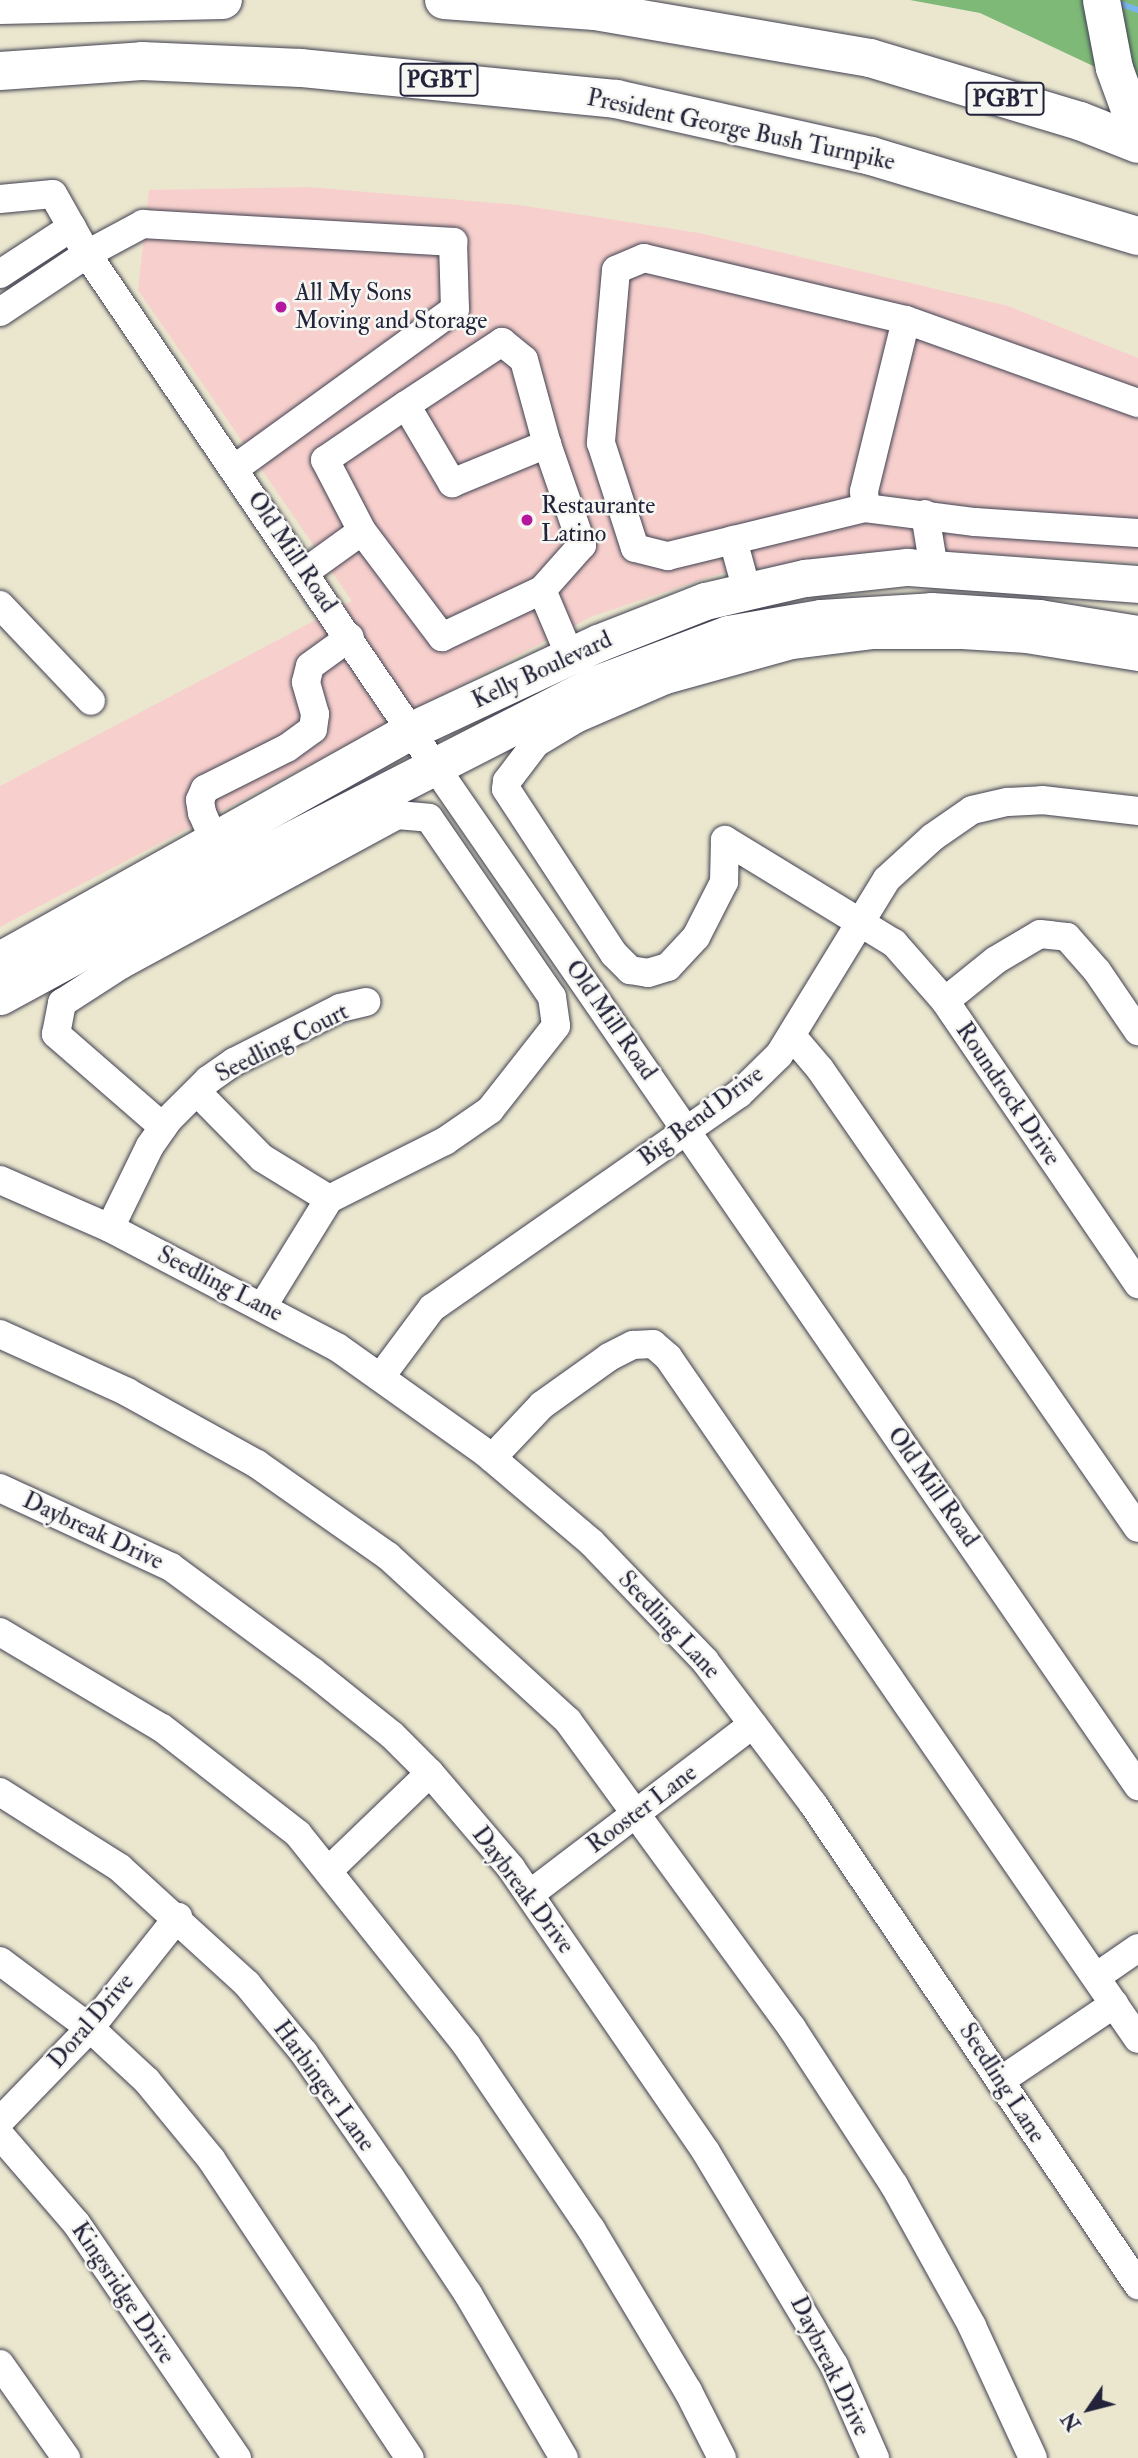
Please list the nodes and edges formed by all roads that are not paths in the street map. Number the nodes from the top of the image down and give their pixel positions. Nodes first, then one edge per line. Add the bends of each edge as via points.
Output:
1 (223, 0) edge
2 (444, 0) edge
3 (1101, 0) edge
4 (0, 5) edge
5 (0, 71) edge
6 (1138, 134) edge
7 (1138, 144) edge
8 (0, 199) edge
9 (72, 228) junction
10 (1138, 236) edge
11 (87, 254) junction
12 (0, 274) edge
13 (0, 312) edge
14 (906, 320) junction
15 (1138, 403) edge
16 (406, 404) junction
17 (547, 444) junction
18 (234, 469) junction
19 (865, 508) junction
20 (925, 514) junction
21 (362, 531) junction
22 (1138, 533) edge
23 (733, 540) junction
24 (934, 569) junction
25 (305, 572) junction
26 (1138, 584) edge
27 (542, 590) junction
28 (747, 591) junction
29 (0, 606) edge
30 (931, 611) junction
31 (1138, 634) edge
32 (350, 637) junction
33 (570, 656) junction
34 (1138, 657) edge
35 (91, 701) dead end
36 (412, 730) junction
37 (436, 768) junction
38 (1138, 811) edge
39 (215, 842) junction
40 (861, 919) junction
41 (0, 960) edge
42 (0, 996) edge
43 (945, 1001) junction
44 (366, 1002) dead end
45 (1138, 1031) edge
46 (792, 1036) junction
47 (197, 1091) junction
48 (163, 1127) junction
49 (687, 1129) junction
50 (0, 1180) edge
51 (329, 1199) junction
52 (110, 1228) junction
53 (1138, 1284) edge
54 (262, 1306) junction
55 (0, 1334) edge
56 (382, 1375) junction
57 (492, 1458) junction
58 (0, 1488) edge
59 (1138, 1528) edge
60 (0, 1632) edge
61 (753, 1724) junction
62 (1130, 1756) edge
63 (430, 1773) junction
64 (1138, 1786) edge
65 (0, 1792) edge
66 (638, 1812) junction
67 (328, 1871) junction
68 (530, 1894) junction
69 (178, 1917) junction
70 (1138, 1948) edge
71 (0, 1961) edge
72 (1096, 1977) junction
73 (1114, 2004) junction
74 (90, 2028) junction
75 (1138, 2039) edge
76 (999, 2081) junction
77 (0, 2121) edge
78 (0, 2135) edge
79 (1138, 2286) edge
80 (0, 2364) edge
81 (66, 2458) edge
82 (237, 2458) edge
83 (410, 2458) edge
84 (564, 2458) edge
85 (722, 2458) edge
86 (875, 2458) edge
87 (1032, 2458) edge

1 - 4 highway
2 - 7 highway, PGBT via 595,11 870,58 1080,121
3 - 6 main road via 1114,68
5 - 10 highway, President George Bush Turnpike / PGBT via 142,61 440,80 616,99 872,156
8 - 9 street, Old Mill Road via 53,194
9 - 11 street, Old Mill Road
9 - 12 street
11 - 13 street
11 - 18 street, Old Mill Road
11 - 18 street via 143,224 453,242 455,309
14 - 15 street
14 - 19 street via 864,491
14 - 23 street via 644,258 616,270 600,443 635,548 668,556
16 - 17 street via 452,482
16 - 17 street via 502,342 524,360
16 - 21 street via 325,460
17 - 27 street via 582,545
18 - 25 street, Old Mill Road
19 - 20 street
19 - 23 street
20 - 22 street via 975,522
20 - 24 street
21 - 25 street
21 - 27 street via 442,637
23 - 28 street
24 - 26 main road, Kelly Boulevard
24 - 28 main road, Kelly Boulevard via 804,578
24 - 30 main road
25 - 32 street, Old Mill Road
27 - 33 street
28 - 33 main road, Kelly Boulevard via 705,601
29 - 35 street
30 - 31 main road, Kelly Boulevard via 1039,618
30 - 37 main road, Kelly Boulevard via 821,618 728,634 596,684
32 - 36 street, Old Mill Road
32 - 39 street via 310,666 306,682 315,714 313,729 287,748 205,789 200,800 202,813
33 - 36 main road, Kelly Boulevard
34 - 40 street, Roundrock Drive via 1027,639 962,635 872,635 792,645 666,680 576,719 536,743 506,781 510,800 614,954 630,970 649,973 668,967 696,937 724,882 725,840
36 - 37 street, Old Mill Road
36 - 39 main road, Kelly Boulevard
37 - 42 main road, Kelly Boulevard via 236,868
37 - 49 street, Old Mill Road
38 - 40 street, Big Bend Drive via 1042,800 972,810 887,879
39 - 41 main road, Kelly Boulevard
40 - 43 street, Roundrock Drive via 894,943
40 - 46 street, Big Bend Drive
43 - 45 street via 996,960 1040,934 1067,937
43 - 53 street, Roundrock Drive
44 - 47 street, Seedling Court via 340,1008 234,1062
46 - 49 street, Big Bend Drive via 739,1094
46 - 59 street via 820,1069
47 - 48 street, Seedling Court
47 - 51 street via 262,1158
48 - 51 street via 57,1034 62,1003 121,965 397,815 429,818 552,997 556,1026 490,1110 445,1141
48 - 52 street, Seedling Court
49 - 56 street, Big Bend Drive via 432,1308
49 - 62 street, Old Mill Road
50 - 52 street, Seedling Lane
51 - 54 street
52 - 54 street, Seedling Lane
54 - 56 street, Seedling Lane
55 - 66 street via 128,1392 257,1464 388,1556 568,1721
56 - 57 street, Seedling Lane
57 - 61 street, Seedling Lane via 592,1543 667,1619
57 - 72 street via 542,1405 608,1357 634,1345 653,1344 668,1357
58 - 63 street, Daybreak Drive via 171,1567 312,1671
60 - 67 street via 162,1728 298,1834
61 - 66 street, Rooster Lane
61 - 76 street, Seedling Lane via 813,1804
62 - 64 street, Old Mill Road
63 - 67 street
63 - 68 street, Daybreak Drive
65 - 69 street, Harbinger Lane via 120,1868
66 - 68 street, Rooster Lane
66 - 87 street via 792,2028 894,2185 972,2326
67 - 85 street via 467,2046 545,2160 688,2391
68 - 86 street, Daybreak Drive via 630,2038 783,2275 834,2365
69 - 74 street, Doral Drive
69 - 84 street, Harbinger Lane via 228,1963 304,2053 468,2294
70 - 72 street
71 - 74 street
72 - 73 street
73 - 75 street
73 - 76 street
74 - 77 street, Doral Drive
74 - 83 street via 147,2081 211,2159
76 - 79 street, Seedling Lane
78 - 82 street, Kingsridge Drive via 76,2223
80 - 81 street

